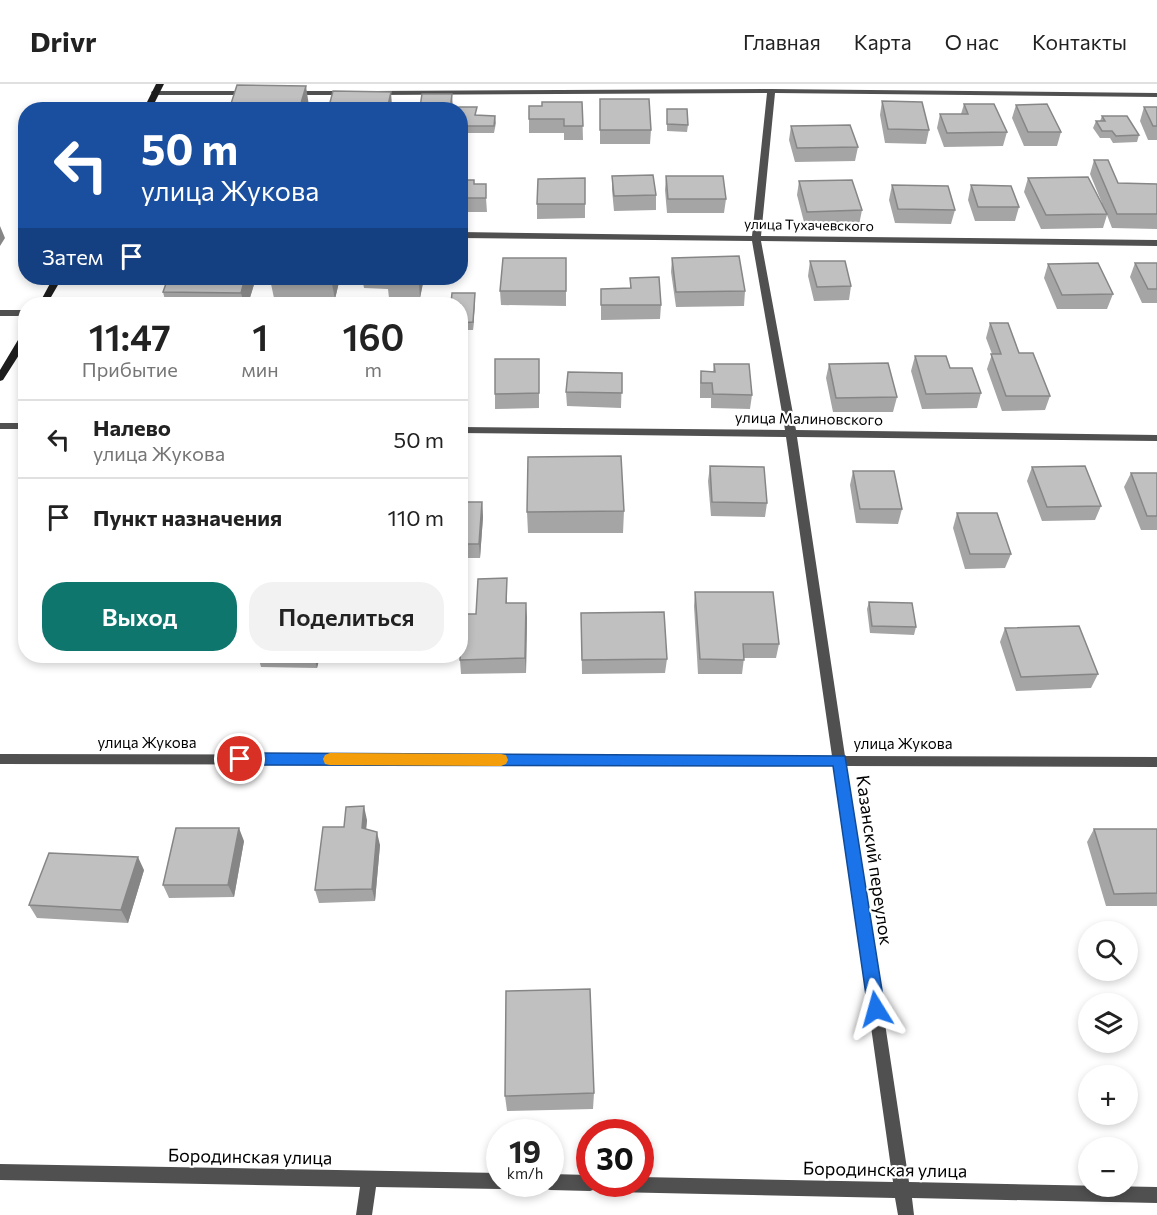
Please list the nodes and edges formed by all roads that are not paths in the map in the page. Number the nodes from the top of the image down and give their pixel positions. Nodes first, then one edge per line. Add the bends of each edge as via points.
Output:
1 (160, 84) edge
2 (771, 91) junction
3 (155, 93) junction
4 (262, 93) edge
5 (285, 93) edge
6 (356, 93) edge
7 (368, 93) edge
8 (1157, 95) edge
9 (151, 102) edge
10 (468, 235) edge
11 (756, 238) junction
12 (1157, 243) edge
13 (0, 313) edge
14 (18, 313) edge
15 (18, 348) edge
16 (1, 375) edge
17 (0, 426) edge
18 (18, 426) edge
19 (468, 430) edge
20 (791, 434) junction
21 (1157, 438) edge
22 (0, 759) edge
23 (840, 760) junction
24 (1157, 762) edge
25 (0, 1172) edge
26 (369, 1179) junction
27 (486, 1181) edge
28 (654, 1185) edge
29 (903, 1190) junction
30 (1157, 1195) edge
31 (364, 1215) edge
32 (906, 1215) edge

1 - 3 street
2 - 7 street
2 - 8 street
2 - 11 street, Казанский переулок
3 - 4 street
3 - 9 street
5 - 6 street
10 - 11 street, улица Тухачевского
11 - 12 street, улица Тухачевского
11 - 20 street, Казанский переулок
13 - 14 street
15 - 16 street
17 - 18 street
19 - 20 street, улица Малиновского
20 - 21 street, улица Малиновского
20 - 23 street, Казанский переулок
22 - 23 street, улица Жукова
23 - 24 street, улица Жукова
23 - 29 street, Казанский переулок
25 - 26 street, Бородинская улица
26 - 27 street, Бородинская улица
26 - 31 street
28 - 29 street, Бородинская улица
29 - 30 street, Бородинская улица
29 - 32 street, Казанский переулок

